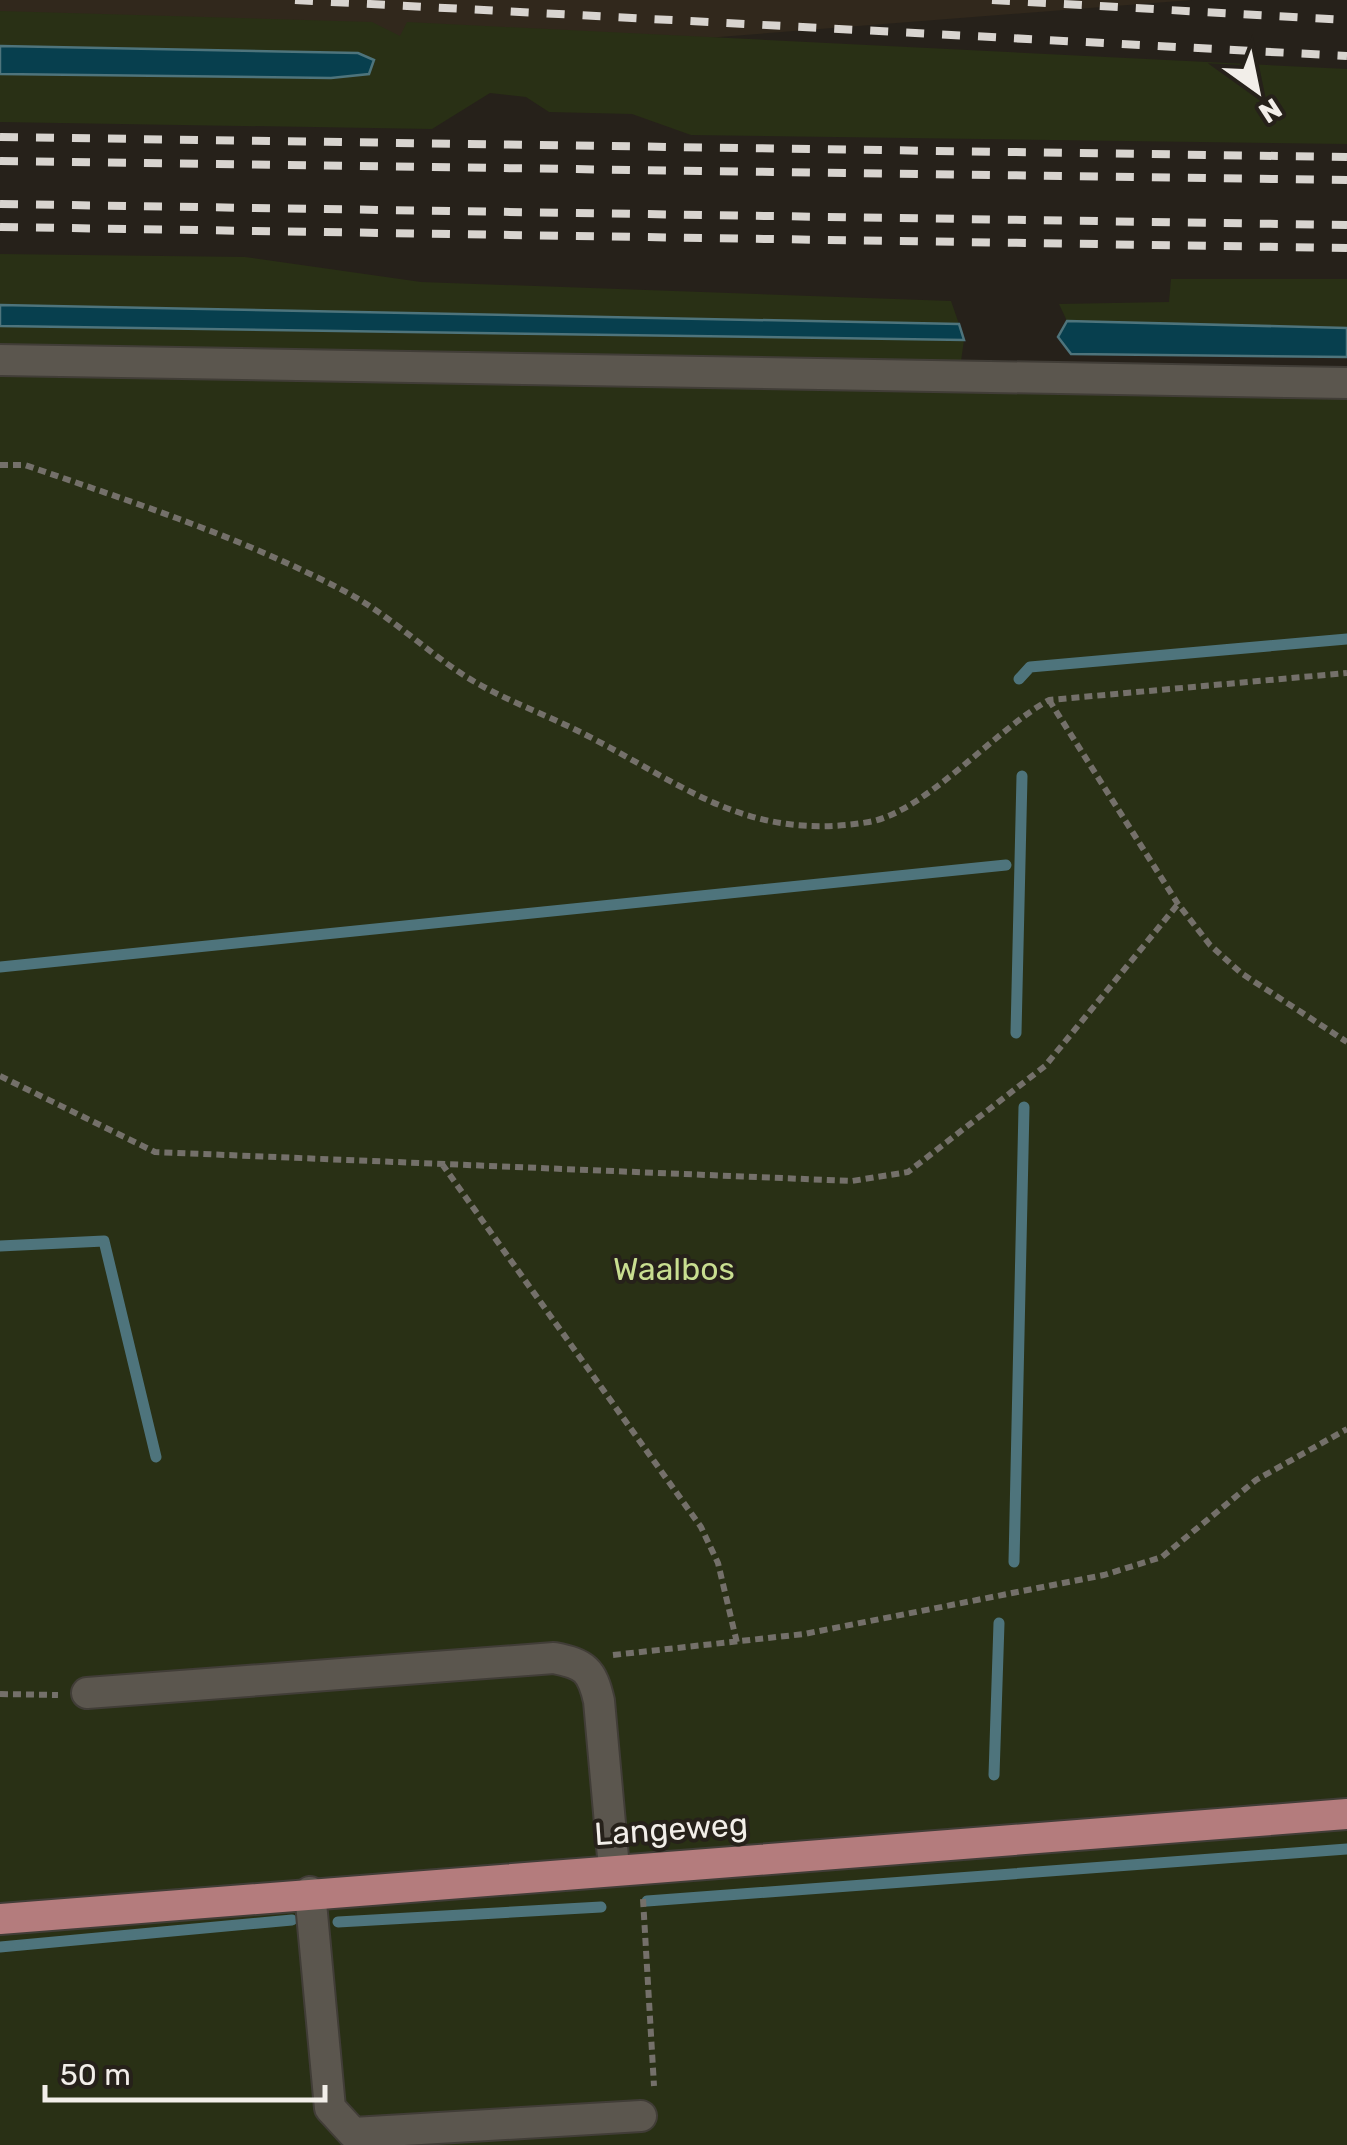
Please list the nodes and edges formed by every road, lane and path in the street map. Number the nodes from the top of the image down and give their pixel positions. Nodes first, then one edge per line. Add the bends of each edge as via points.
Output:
1 (0, 360) edge
2 (1347, 383) edge
3 (0, 466) edge
4 (1347, 673) edge
5 (1049, 700) junction
6 (1178, 904) junction
7 (1347, 1042) edge
8 (0, 1076) edge
9 (441, 1163) junction
10 (1347, 1429) edge
11 (737, 1644) junction
12 (582, 1664) junction
13 (86, 1693) joint
14 (0, 1694) edge
15 (1347, 1814) edge
16 (626, 1868) junction
17 (310, 1892) junction
18 (0, 1919) edge
19 (648, 2108) joint

1 - 2 street
3 - 5 path via 25,465 220,531 351,595 468,678 590,736 682,791 752,819 812,827 874,821 919,800 1014,720
4 - 5 path
5 - 6 path
6 - 7 path via 1242,973
6 - 9 path via 1044,1066 908,1172 852,1181
8 - 9 path via 155,1152
9 - 11 path via 702,1527 718,1563
10 - 11 path via 1256,1480 1162,1557 1104,1576
11 - 12 path
12 - 13 street via 554,1658
12 - 16 street via 600,1701
13 - 14 path
15 - 16 main road, Langeweg
16 - 17 main road, Langeweg
16 - 19 path via 648,1932
17 - 18 main road, Langeweg
17 - 19 street via 330,2108 353,2133

